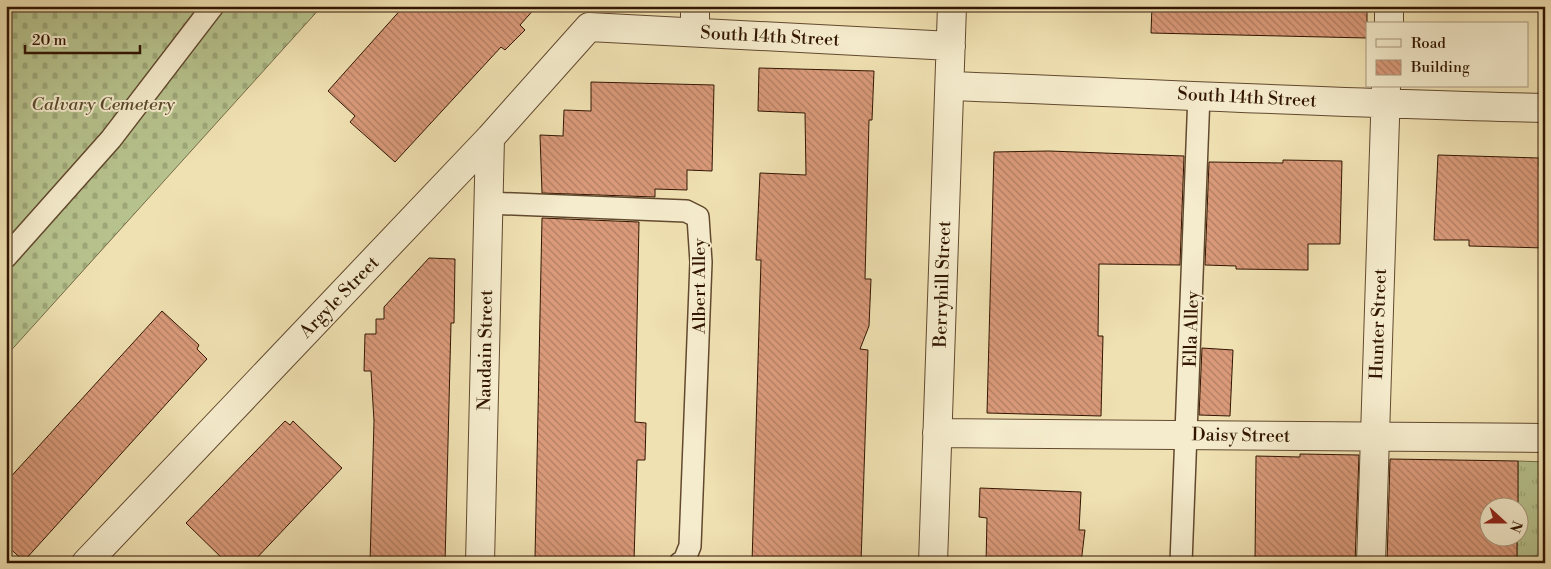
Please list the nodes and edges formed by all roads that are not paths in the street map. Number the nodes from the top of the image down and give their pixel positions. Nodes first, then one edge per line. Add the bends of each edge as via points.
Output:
1 (213, 6) edge
2 (952, 6) edge
3 (1389, 6) edge
4 (695, 19) edge
5 (1389, 22) edge
6 (589, 27) joint
7 (952, 46) junction
8 (950, 86) junction
9 (1199, 94) junction
10 (1386, 95) edge
11 (1545, 108) edge
12 (490, 138) junction
13 (488, 203) junction
14 (6, 257) edge
15 (937, 433) junction
16 (1188, 435) junction
17 (1375, 436) junction
18 (1545, 438) edge
19 (86, 563) edge
20 (480, 563) edge
21 (680, 563) edge
22 (933, 563) edge
23 (1181, 563) edge
24 (1371, 563) edge

1 - 14 lane via 111,139
2 - 7 street, Berryhill Street
3 - 5 street
4 - 6 street, South 14th Street
4 - 7 street, South 14th Street
6 - 12 street, Argyle Street
7 - 8 street, Berryhill Street
8 - 9 street, South 14th Street
8 - 15 street, Berryhill Street
9 - 10 street, South 14th Street
9 - 16 lane, Ella Alley
10 - 11 street, South 14th Street
10 - 17 street, Hunter Street
12 - 13 street, Naudain Street
12 - 19 street, Argyle Street
13 - 20 street, Naudain Street
13 - 21 lane, Albert Alley via 686,211 698,217 702,262 690,546
15 - 16 street, Daisy Street
15 - 22 street, Berryhill Street
16 - 17 street, Daisy Street
16 - 23 lane, Ella Alley
17 - 18 street, Daisy Street
17 - 24 street, Hunter Street

